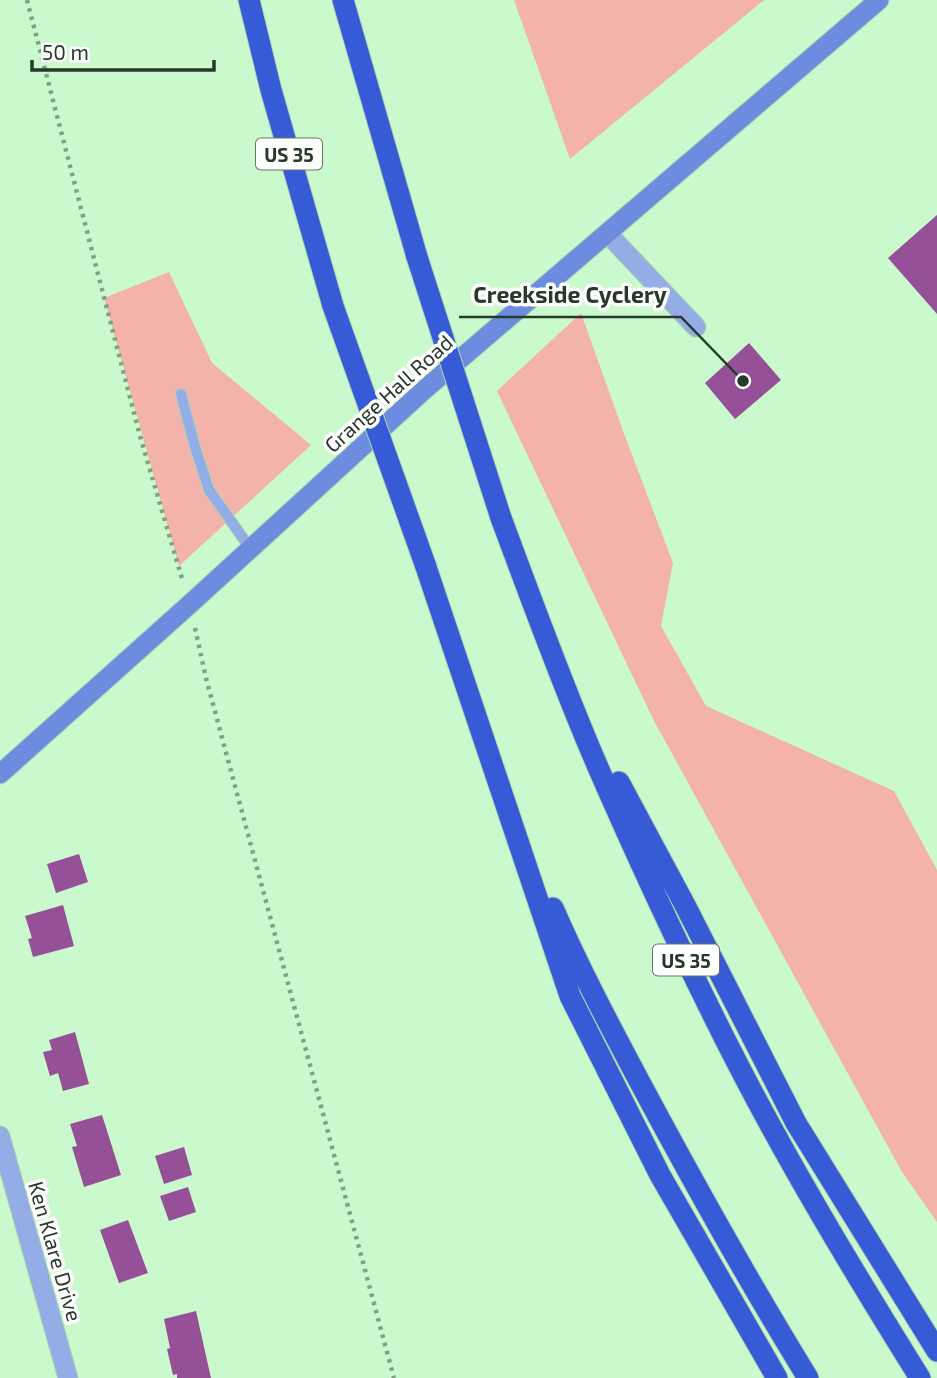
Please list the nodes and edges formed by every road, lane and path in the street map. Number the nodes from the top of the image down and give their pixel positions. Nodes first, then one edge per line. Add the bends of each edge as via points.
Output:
1 (27, 0) edge
2 (249, 0) edge
3 (344, 0) edge
4 (879, 0) edge
5 (607, 233) junction
6 (696, 327) dead end
7 (181, 394) dead end
8 (250, 548) junction
9 (190, 604) junction
10 (556, 664) junction
11 (483, 738) junction
12 (0, 774) edge
13 (0, 1136) edge
14 (937, 1351) edge
15 (68, 1378) edge
16 (394, 1378) edge
17 (776, 1378) edge
18 (808, 1378) edge
19 (920, 1378) edge

1 - 9 path via 140,436
2 - 11 highway, US 35, bridge via 333,306
3 - 10 highway, US 35, bridge via 417,257 501,518
4 - 5 main road, Grange Hall Road
5 - 6 street
5 - 8 main road, Grange Hall Road
7 - 8 lane via 209,489
8 - 9 main road, Grange Hall Road
9 - 12 main road, Grange Hall Road
9 - 16 path
10 - 14 highway via 796,1123
10 - 19 highway, US 35 via 662,910 728,1045 852,1269
11 - 17 highway via 570,996 660,1175
11 - 18 highway, US 35 via 559,923 619,1043 696,1187
13 - 15 street, Ken Klare Drive

